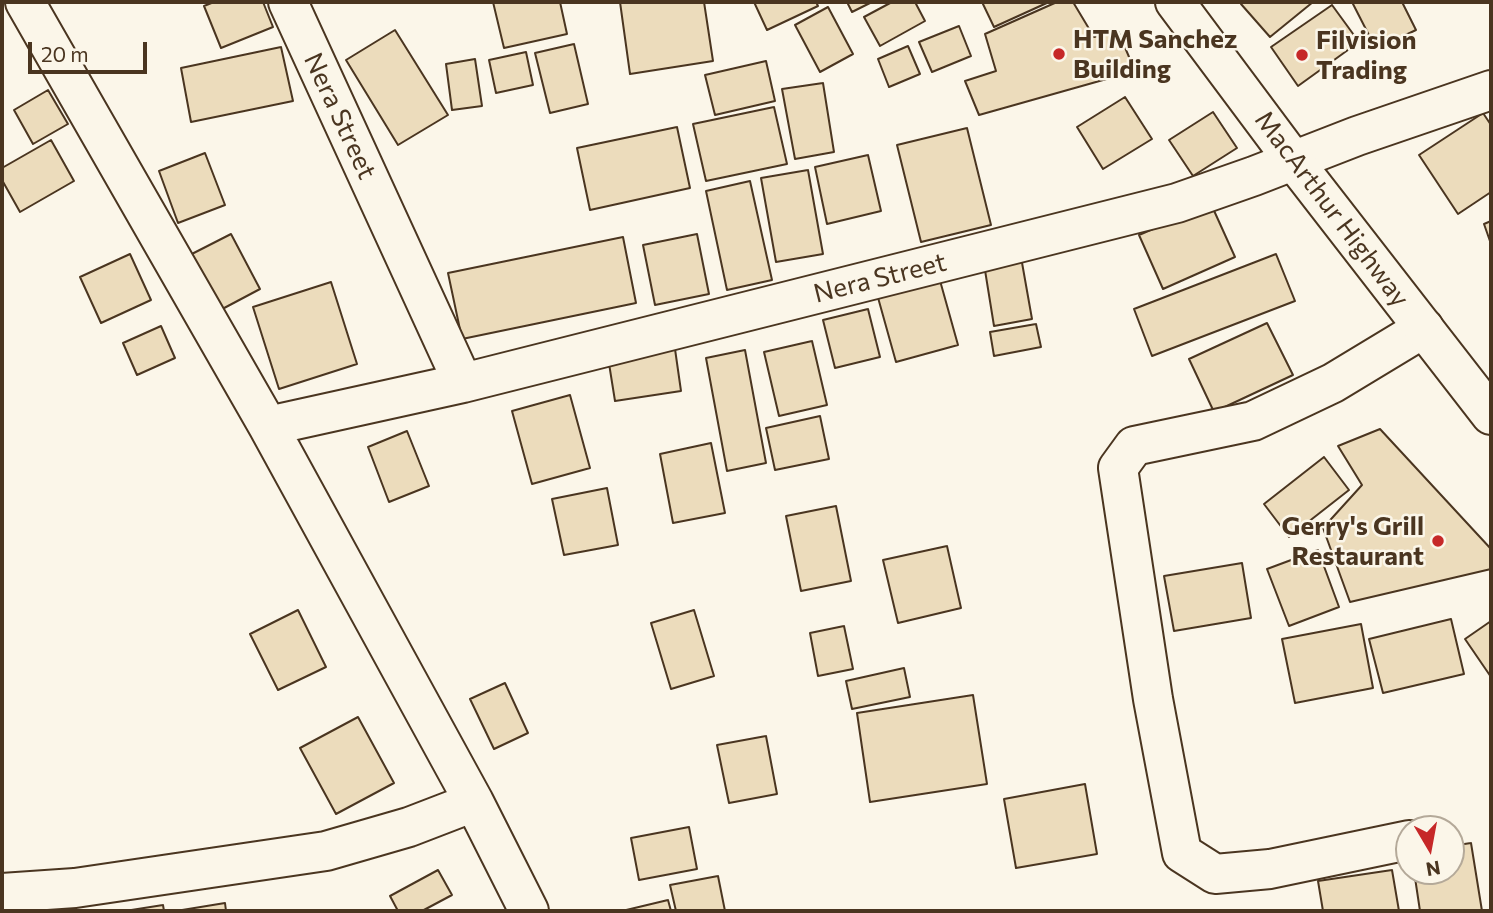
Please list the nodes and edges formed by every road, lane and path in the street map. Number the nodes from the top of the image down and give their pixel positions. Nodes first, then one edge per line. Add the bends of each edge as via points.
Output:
1 (25, 2) edge
2 (288, 2) edge
3 (1175, 2) edge
4 (1491, 90) edge
5 (1293, 160) junction
6 (1424, 328) junction
7 (463, 383) junction
8 (1491, 415) edge
9 (268, 426) junction
10 (474, 802) junction
11 (1395, 843) edge
12 (2, 893) edge
13 (529, 911) edge

1 - 9 main road
2 - 7 main road, Nera Street
3 - 5 main road, MacArthur Highway
4 - 5 main road, Nera Street
5 - 6 main road, MacArthur Highway
5 - 7 main road, Nera Street via 1177,203
6 - 8 main road, MacArthur Highway
6 - 11 main road via 1333,383 1253,421 1134,446 1118,468 1182,853 1216,874 1270,869
7 - 9 main road, Nera Street
9 - 10 main road
10 - 12 main road via 326,851 75,888
10 - 13 main road

